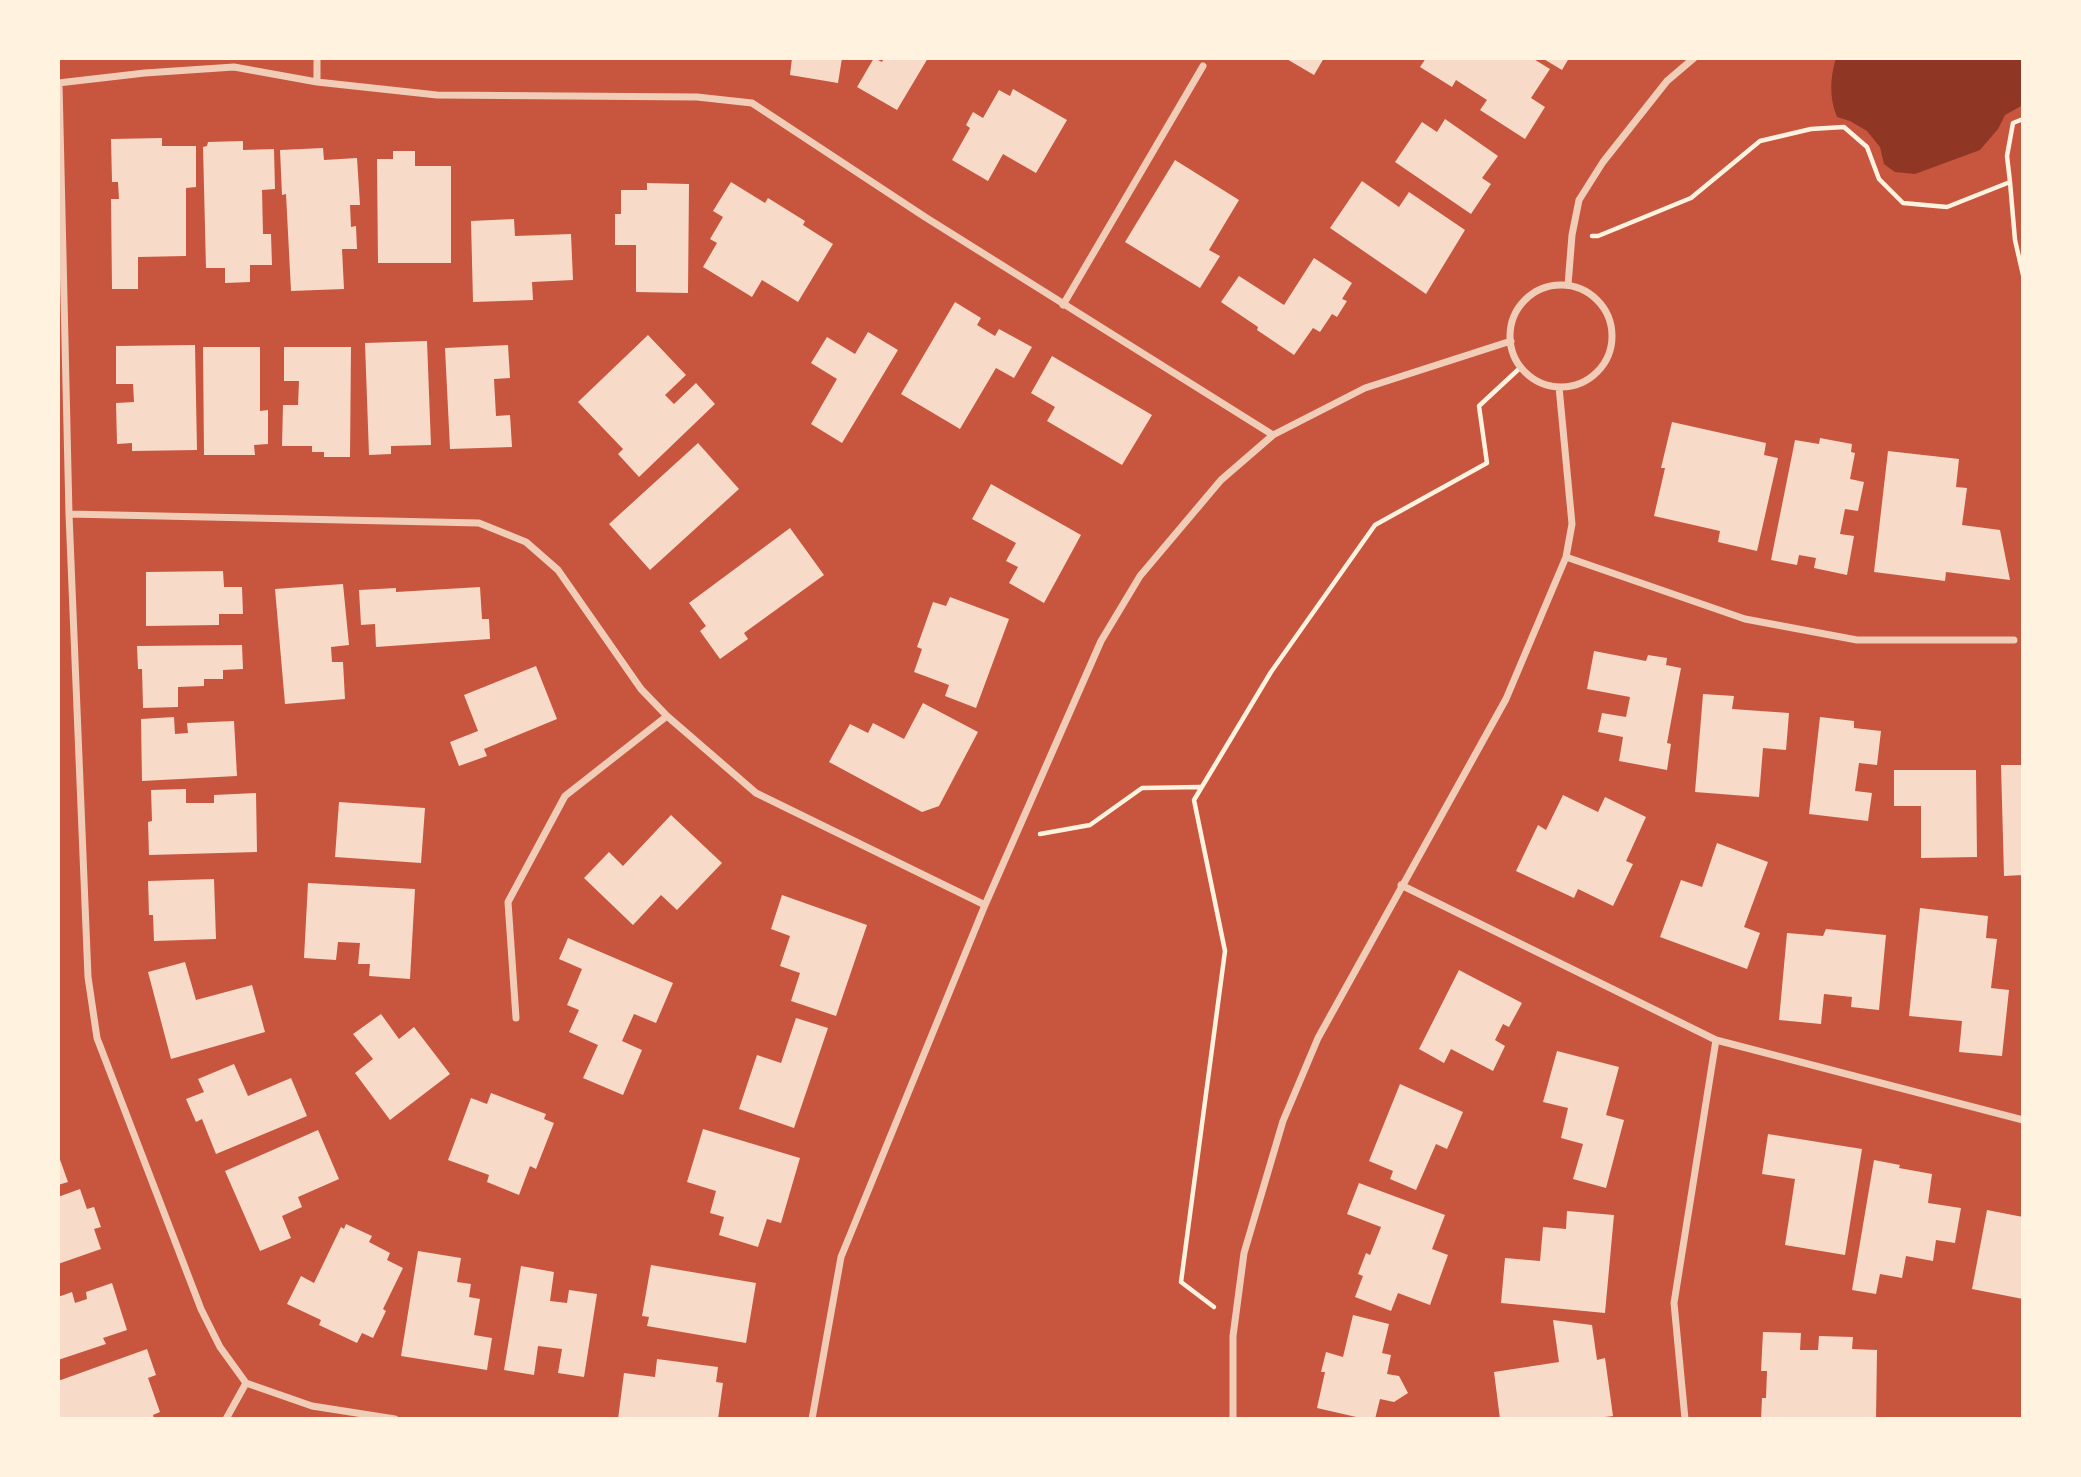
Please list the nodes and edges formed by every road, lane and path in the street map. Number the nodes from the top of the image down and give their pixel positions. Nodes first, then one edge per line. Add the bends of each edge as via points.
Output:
1 (317, 58) edge
2 (1694, 58) edge
3 (1203, 66) dead end
4 (317, 82) junction
5 (58, 83) edge
6 (2023, 119) edge
7 (2010, 182) junction
8 (1572, 235) junction
9 (2023, 275) edge
10 (1569, 285) junction
11 (1063, 305) junction
12 (1511, 341) junction
13 (1521, 368) junction
14 (1559, 387) junction
15 (1273, 435) junction
16 (69, 514) junction
17 (1566, 557) junction
18 (2014, 640) dead end
19 (667, 716) junction
20 (1201, 787) junction
21 (1014, 839) junction
22 (1401, 885) junction
23 (985, 905) junction
24 (516, 1018) dead end
25 (1716, 1040) junction
26 (2023, 1121) edge
27 (1216, 1308) dead end
28 (246, 1383) junction
29 (226, 1419) edge
30 (395, 1419) edge
31 (811, 1419) edge
32 (1233, 1419) edge
33 (1685, 1419) edge

1 - 4 street
2 - 8 street via 1667,81 1603,162 1579,200
3 - 11 street
4 - 5 street via 234,67
4 - 11 street via 437,95 697,97 752,103
5 - 16 street
6 - 7 path via 2013,123 2007,156
7 - 8 path via 1947,207 1903,203 1879,179 1867,147 1844,127 1811,129 1760,141 1691,198 1598,236
7 - 9 path
8 - 10 street
10 - 12 street via 1546,288 1526,299 1514,318
10 - 14 street via 1598,301 1612,332 1603,364 1576,385
11 - 15 street
12 - 13 street
12 - 15 street via 1365,388
13 - 14 street via 1545,384
13 - 20 path via 1479,406 1487,463 1375,525 1271,673
14 - 17 street via 1572,524
15 - 21 street via 1221,480 1140,576 1101,641
16 - 19 street via 479,523 526,542 558,570 641,689
16 - 28 street via 88,977 97,1038 201,1309 220,1347
17 - 18 street via 1745,619 1857,640
17 - 22 street via 1506,699
19 - 23 street via 756,793
19 - 24 street via 565,796 508,902
20 - 21 path via 1142,788 1090,825
20 - 27 path via 1194,800 1225,951 1181,1282
21 - 23 street
22 - 25 street
22 - 32 street via 1318,1038 1283,1121 1244,1253 1233,1336
23 - 31 street via 841,1257
25 - 26 street
25 - 33 street via 1674,1303
28 - 29 street
28 - 30 street via 312,1406

